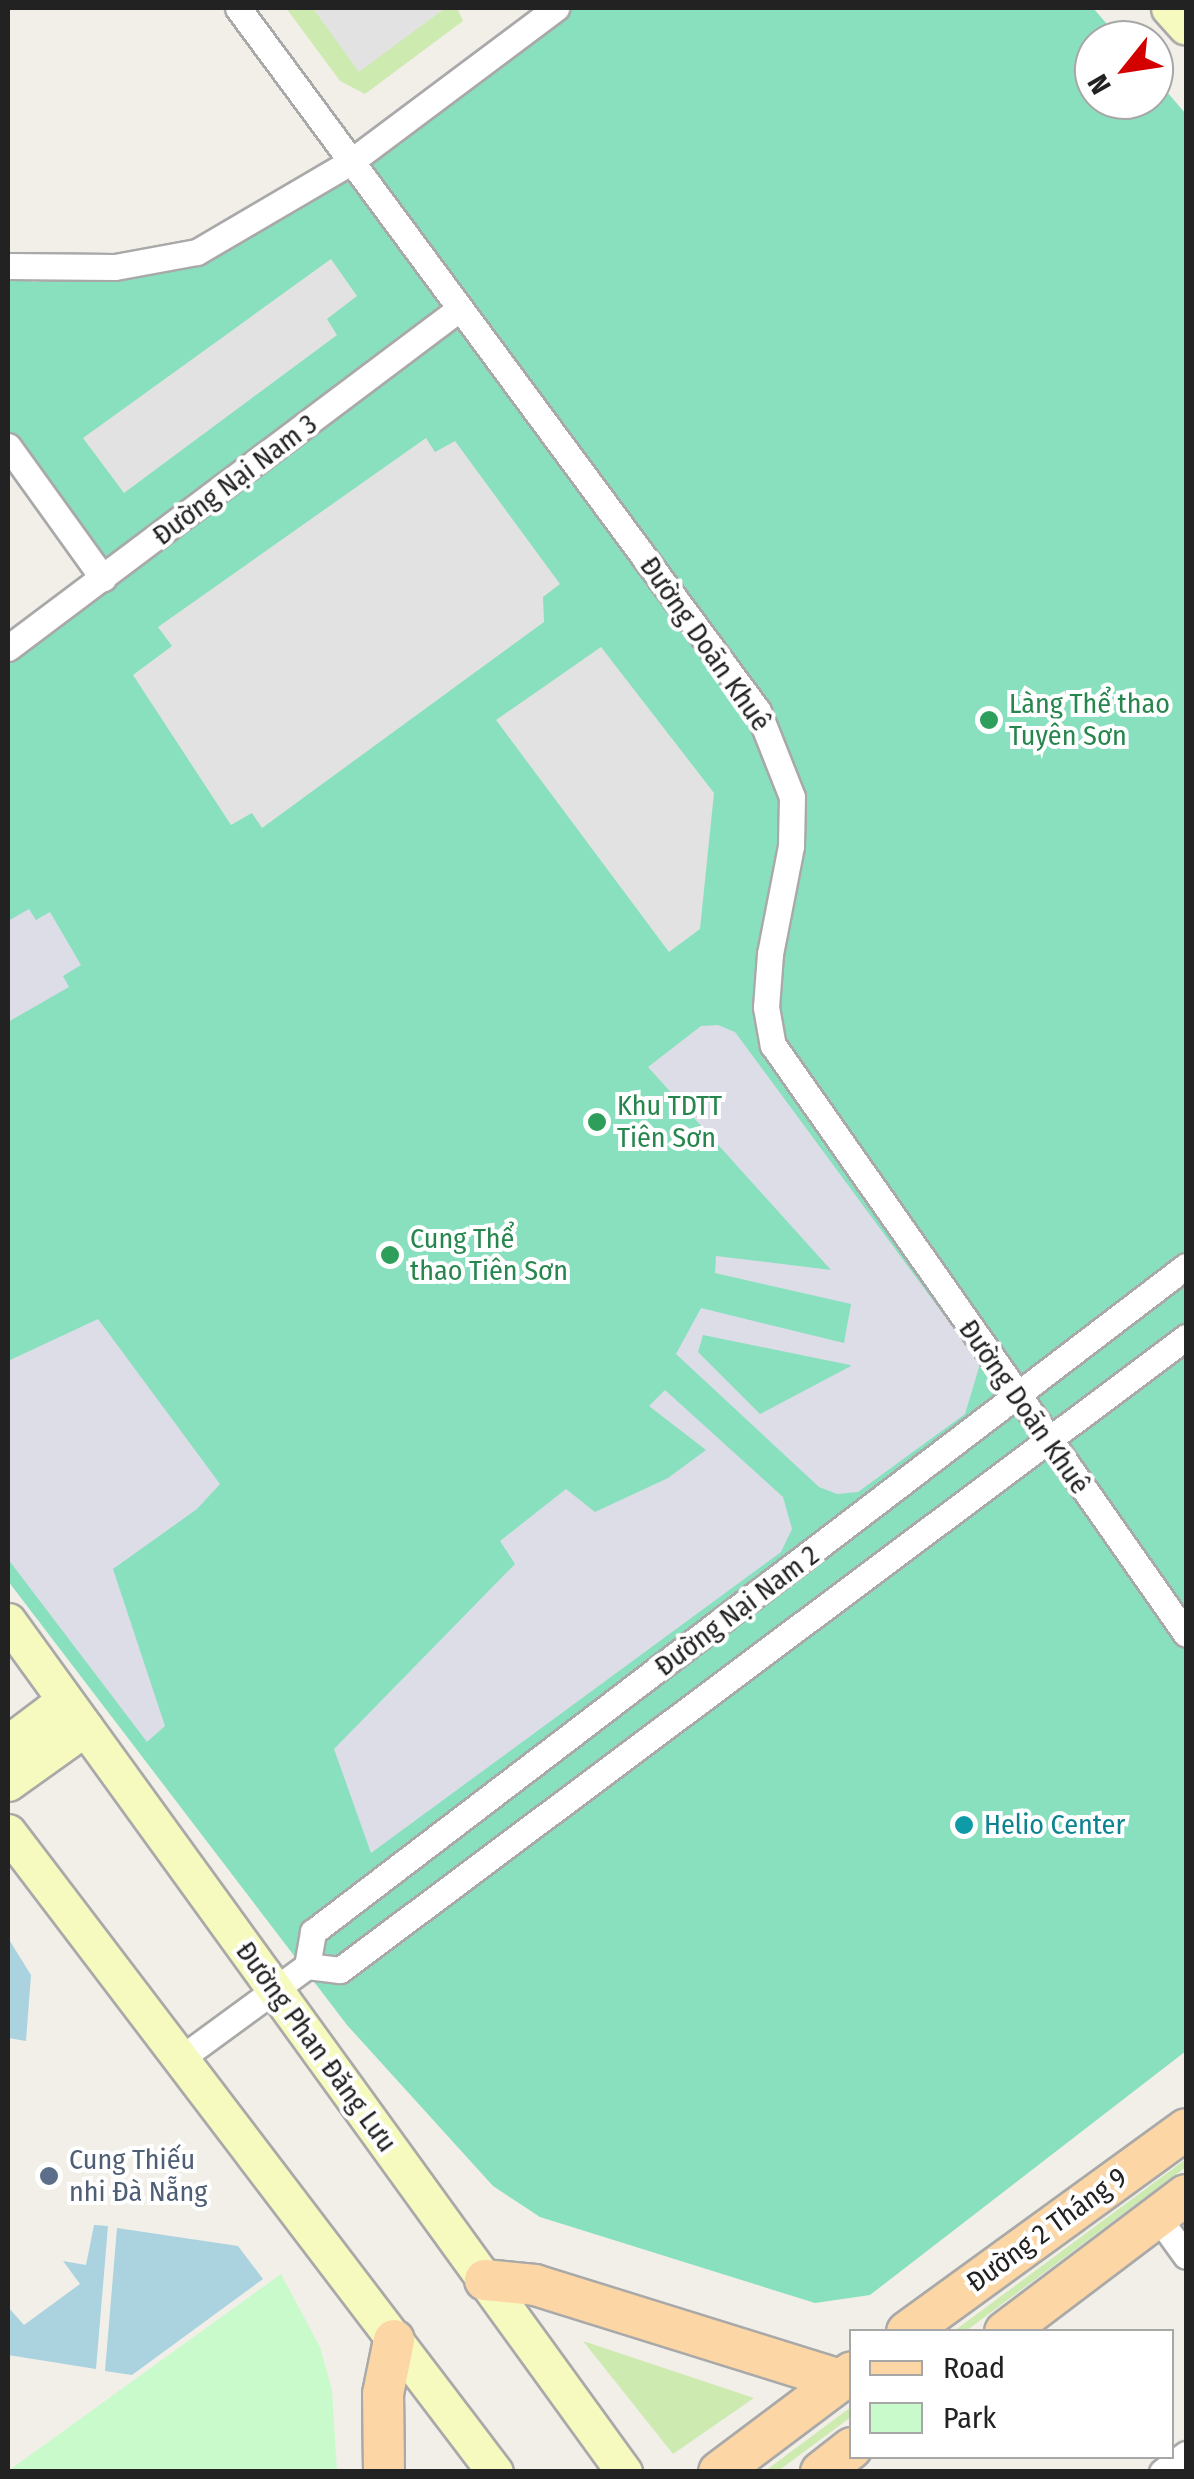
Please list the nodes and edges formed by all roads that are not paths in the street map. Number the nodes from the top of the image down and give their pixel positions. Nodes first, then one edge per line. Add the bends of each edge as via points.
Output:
1 (238, 8) edge
2 (556, 8) edge
3 (1168, 8) edge
4 (1186, 27) edge
5 (349, 163) junction
6 (10, 267) edge
7 (459, 309) junction
8 (8, 446) edge
9 (103, 578) junction
10 (8, 648) edge
11 (1186, 1266) edge
12 (1186, 1337) edge
13 (1016, 1396) junction
14 (1046, 1440) junction
15 (8, 1621) edge
16 (1186, 1634) edge
17 (75, 1714) junction
18 (8, 1744) edge
19 (8, 1784) edge
20 (8, 1832) edge
21 (308, 1966) junction
22 (274, 1990) junction
23 (180, 2059) junction
24 (1186, 2129) edge
25 (1172, 2206) edge
26 (1186, 2256) edge
27 (484, 2280) junction
28 (911, 2329) edge
29 (1009, 2329) edge
30 (394, 2340) junction
31 (846, 2376) edge
32 (849, 2450) edge
33 (1186, 2454) edge
34 (384, 2472) edge
35 (495, 2472) edge
36 (624, 2472) edge
37 (719, 2472) edge
38 (821, 2472) edge
39 (1162, 2472) edge

1 - 5 street, Đường Doãn Khuê
2 - 5 street
3 - 4 street
5 - 6 street via 197,252 115,267
5 - 7 street, Đường Doãn Khuê
7 - 9 street, Đường Nại Nam 3
7 - 13 street, Đường Doãn Khuê via 758,711 792,797 791,846 770,954 766,1007 773,1045
8 - 9 street
9 - 10 street, Đường Nại Nam 3
11 - 13 street, Đường Nại Nam 2
12 - 14 street, Đường Nại Nam 2
13 - 14 street, Đường Doãn Khuê
13 - 21 street, Đường Nại Nam 2 via 312,1932
14 - 16 street, Đường Doãn Khuê
14 - 21 street, Đường Nại Nam 2 via 340,1970
15 - 17 street, Đường Phan Đăng Lưu
17 - 18 street
17 - 19 street
17 - 22 street, Đường Phan Đăng Lưu
20 - 23 street
21 - 22 street, Đường Nại Nam 2
22 - 23 street, Đường Nại Nam 2
22 - 27 street, Đường Phan Đăng Lưu
23 - 30 street
24 - 28 main road, Đường 2 Tháng 9
25 - 26 street
25 - 29 main road, Đường 2 Tháng 9
27 - 31 main road via 535,2285
27 - 36 street, Đường Phan Đăng Lưu
30 - 34 main road via 383,2394
30 - 35 street
31 - 37 main road
32 - 38 main road
33 - 39 street

